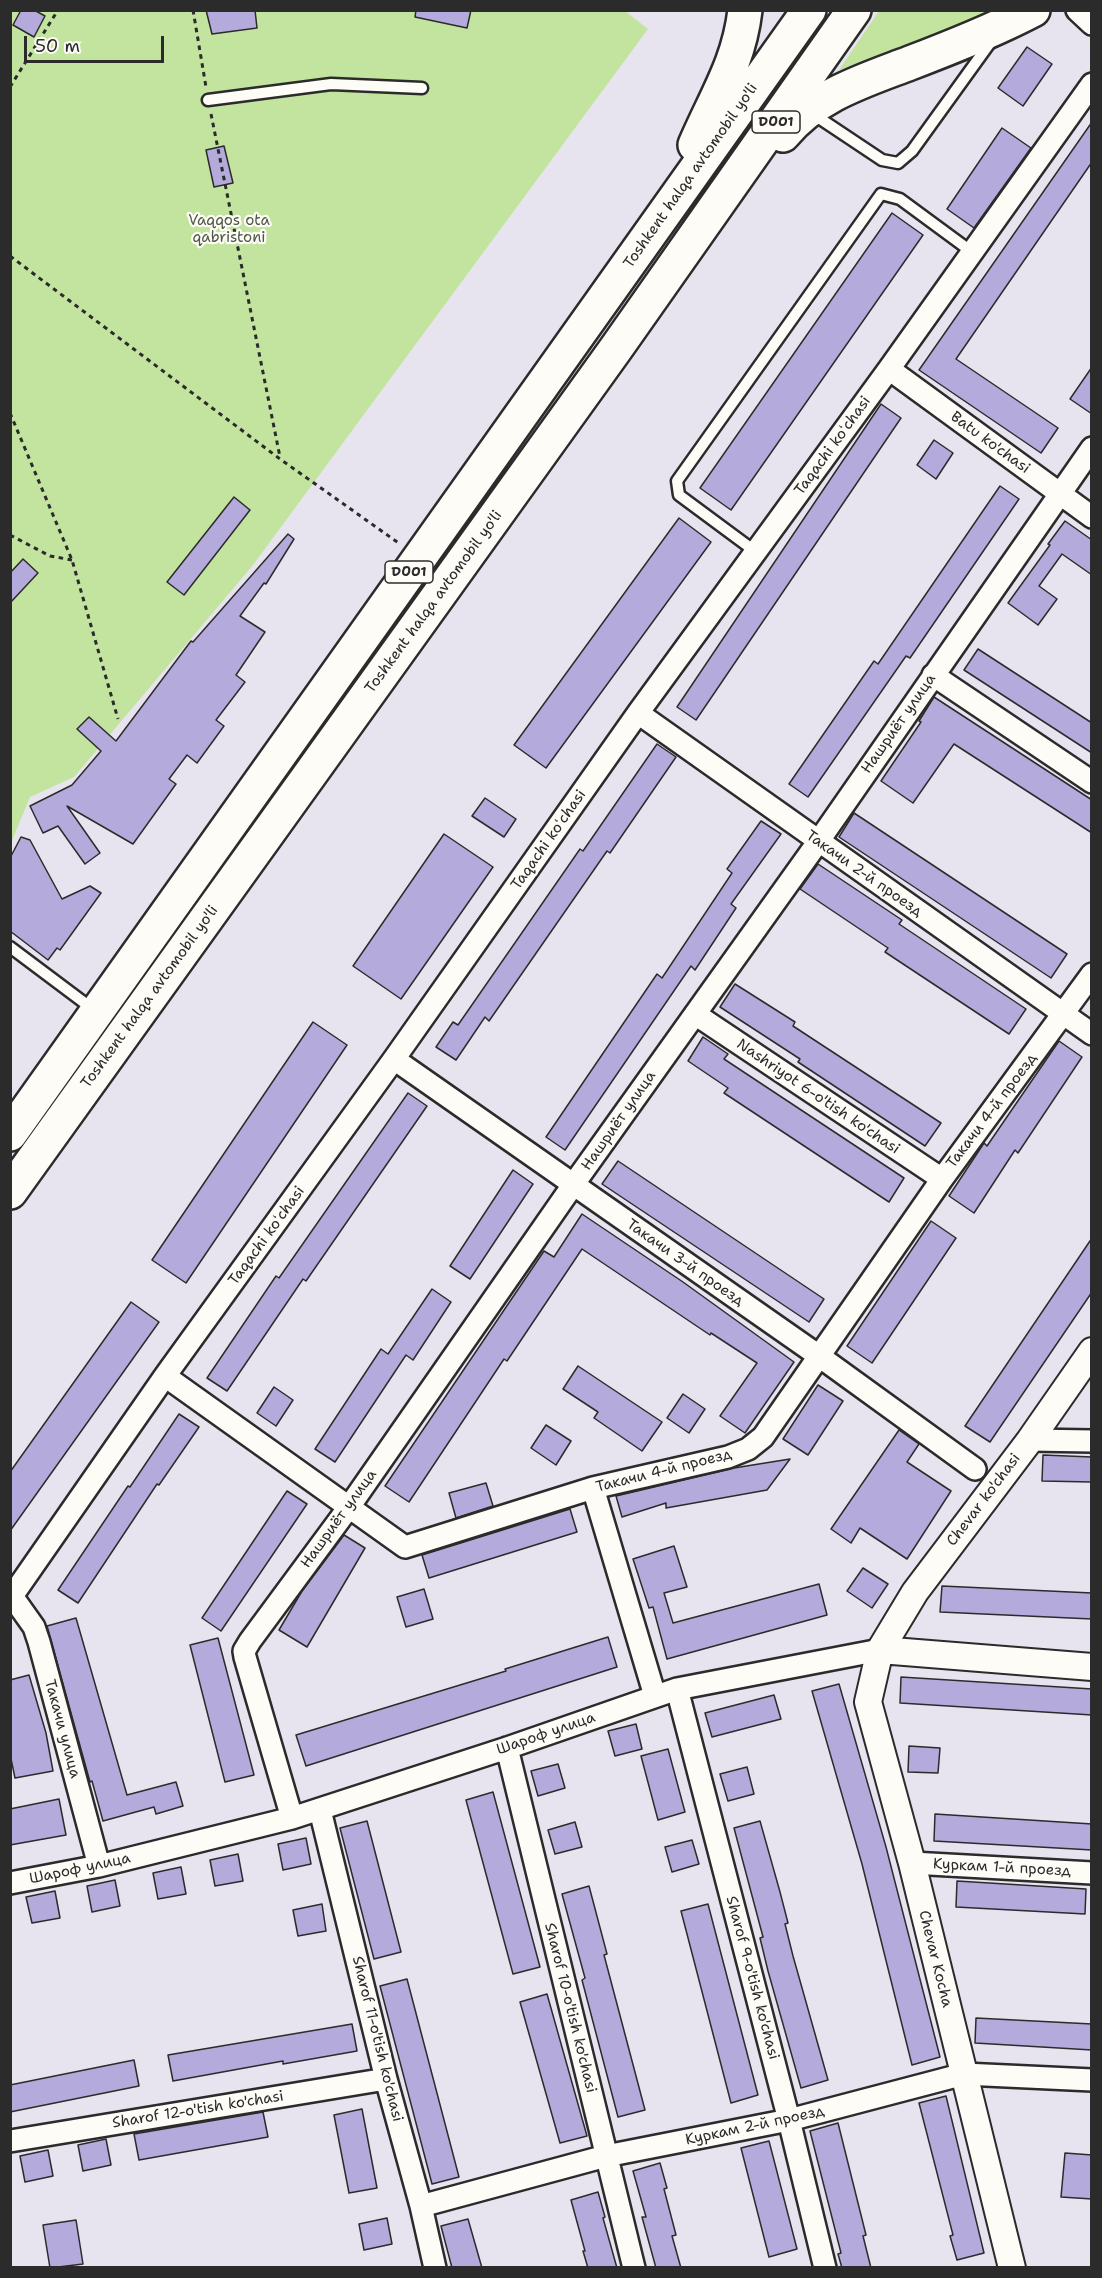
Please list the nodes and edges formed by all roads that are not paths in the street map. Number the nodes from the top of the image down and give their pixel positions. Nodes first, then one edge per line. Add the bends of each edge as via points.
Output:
1 (745, 10) edge
2 (809, 10) edge
3 (854, 10) edge
4 (1033, 10) edge
5 (1077, 10) edge
6 (1092, 24) edge
7 (1003, 26) junction
8 (1092, 84) edge
9 (422, 88) dead end
10 (208, 100) road end
11 (808, 110) junction
12 (665, 214) junction
13 (697, 233) junction
14 (972, 252) junction
15 (585, 326) junction
16 (617, 347) junction
17 (889, 369) junction
18 (1092, 448) edge
19 (1059, 494) junction
20 (1092, 517) edge
21 (756, 552) junction
22 (933, 675) junction
23 (638, 713) junction
24 (1092, 782) edge
25 (818, 842) junction
26 (10, 946) edge
27 (1092, 974) edge
28 (97, 1012) junction
29 (695, 1014) junction
30 (1064, 1015) junction
31 (1092, 1034) edge
32 (394, 1059) junction
33 (10, 1134) edge
34 (942, 1179) junction
35 (573, 1185) junction
36 (10, 1192) edge
37 (1092, 1351) edge
38 (819, 1356) junction
39 (165, 1376) junction
40 (1030, 1440) junction
41 (1092, 1440) edge
42 (975, 1469) dead end
43 (593, 1488) junction
44 (349, 1507) junction
45 (11, 1597) edge
46 (880, 1650) junction
47 (1092, 1667) edge
48 (678, 1689) junction
49 (654, 1696) junction
50 (507, 1748) junction
51 (320, 1810) junction
52 (292, 1818) junction
53 (912, 1863) junction
54 (99, 1866) junction
55 (1092, 1873) edge
56 (10, 1882) edge
57 (964, 2074) junction
58 (386, 2079) junction
59 (1092, 2080) edge
60 (789, 2120) junction
61 (10, 2141) edge
62 (606, 2156) junction
63 (421, 2206) junction
64 (435, 2268) edge
65 (634, 2268) edge
66 (825, 2268) edge
67 (1012, 2268) edge

1 - 12 highway via 730,71
2 - 12 highway, Toshkent halqa avtomobil yo'li / D001
3 - 13 highway, Toshkent halqa avtomobil yo'li / D001
4 - 7 highway
5 - 6 street
7 - 11 highway via 838,91
7 - 11 lane via 912,151 898,163 882,160
8 - 14 street, Taqachi koʻchasi
9 - 10 lane via 331,84
11 - 13 highway
12 - 15 highway, Toshkent halqa avtomobil yo'li / D001
13 - 16 highway, Toshkent halqa avtomobil yo'li / D001
14 - 17 street, Taqachi koʻchasi
14 - 21 lane via 900,199 881,194 677,481 679,495
15 - 16 highway via 597,324 606,328
15 - 28 highway, Toshkent halqa avtomobil yo'li / D001
16 - 36 highway, Toshkent halqa avtomobil yo'li / D001
17 - 19 street, Batu ko'chasi
17 - 21 street, Taqachi koʻchasi
18 - 19 street, Нашриёт улица
19 - 20 street, Batu ko'chasi
19 - 22 street, Нашриёт улица
21 - 23 street, Taqachi koʻchasi
22 - 24 street
22 - 25 street, Нашриёт улица
23 - 25 street, Такачи 2-й проезд
23 - 32 street, Taqachi koʻchasi
25 - 29 street, Нашриёт улица
25 - 30 street, Такачи 2-й проезд
26 - 28 lane
27 - 30 street, Такачи 4-й проезд
28 - 33 highway, Toshkent halqa avtomobil yo'li / D001
29 - 34 street, Nashriyot 6-o'tish ko'chasi
29 - 35 street, Нашриёт улица
30 - 31 street, Такачи 2-й проезд
30 - 34 street, Такачи 4-й проезд
32 - 35 street, Такачи 3-й проезд
32 - 39 street, Taqachi koʻchasi
34 - 38 street, Такачи 4-й проезд
35 - 38 street, Такачи 3-й проезд
35 - 44 street, Нашриёт улица
37 - 40 street, Chevar ko'chasi
38 - 42 street, Такачи 3-й проезд
38 - 43 street, Такачи 4-й проезд via 763,1437 748,1449
39 - 44 street, Такачи 4-й проезд
39 - 45 street, Taqachi koʻchasi
40 - 41 street
40 - 46 street, Chevar ko'chasi via 915,1592
43 - 44 street, Такачи 4-й проезд via 405,1547
43 - 49 street
44 - 52 street, Нашриёт улица via 244,1651
45 - 54 street, Такачи улица via 34,1627 39,1642
46 - 47 street, Шароф улица
46 - 48 street, Шароф улица
46 - 53 street, Chevar Kocha via 867,1702
48 - 49 street, Шароф улица
48 - 60 street, Sharof 9-o'tish ko'chasi
49 - 50 street, Шароф улица
50 - 51 street, Шароф улица
50 - 62 street, Sharof 10-o'tish ko'chasi
51 - 52 street, Шароф улица
51 - 58 street, Sharof 11-o'tish ko'chasi
52 - 54 street, Шароф улица
53 - 55 street, Куркам 1-й проезд
53 - 57 street, Chevar Kocha
54 - 56 street, Шароф улица
57 - 59 street, Куркам 2-й проезд
57 - 60 street, Куркам 2-й проезд
57 - 67 street, Chevar Kocha
58 - 61 street, Sharof 12-o'tish ko'chasi
58 - 63 street, Sharof 11-o'tish ko'chasi
60 - 62 street, Куркам 2-й проезд
60 - 66 street, Sharof 9-o'tish ko'chasi
62 - 63 street, Куркам 2-й проезд
62 - 65 street, Sharof 10-o'tish ko'chasi
63 - 64 street, Sharof 11-o'tish ko'chasi

